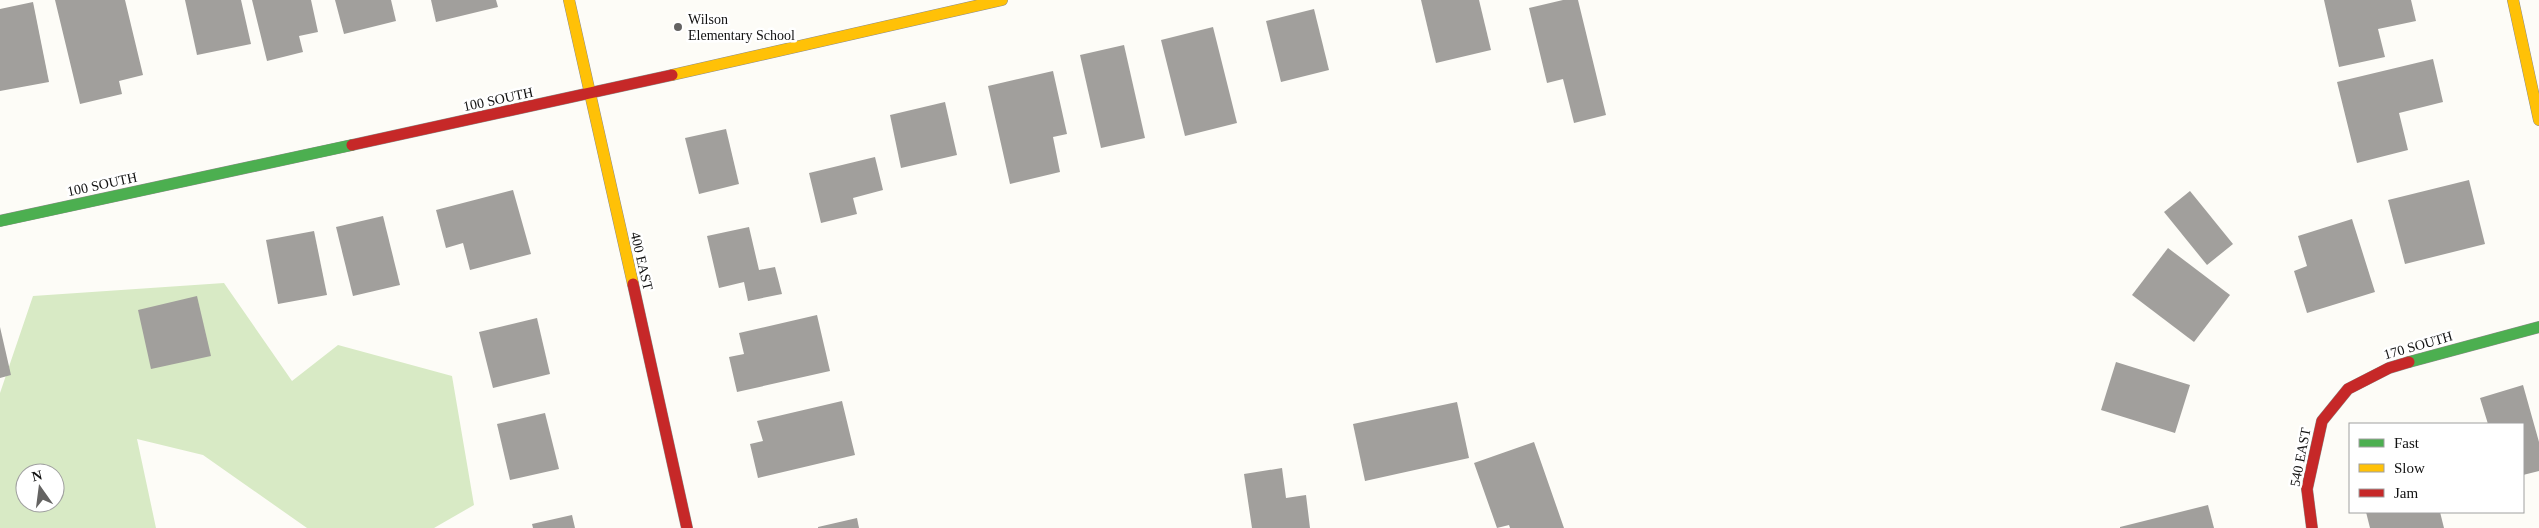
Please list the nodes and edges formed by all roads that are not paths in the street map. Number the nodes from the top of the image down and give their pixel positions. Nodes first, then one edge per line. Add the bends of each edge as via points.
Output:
1 (569, 0) edge
2 (1002, 0) edge
3 (2513, 0) edge
4 (589, 94) junction
5 (2539, 120) edge
6 (0, 221) edge
7 (2539, 327) edge
8 (2322, 421) joint
9 (687, 528) edge
10 (2312, 528) edge

1 - 4 street, 400 EAST
2 - 4 street, 100 SOUTH
3 - 5 street
4 - 6 street, 100 SOUTH
4 - 9 street, 400 EAST
7 - 8 street, 170 SOUTH via 2389,368 2348,389
8 - 10 street, 540 EAST via 2307,489

